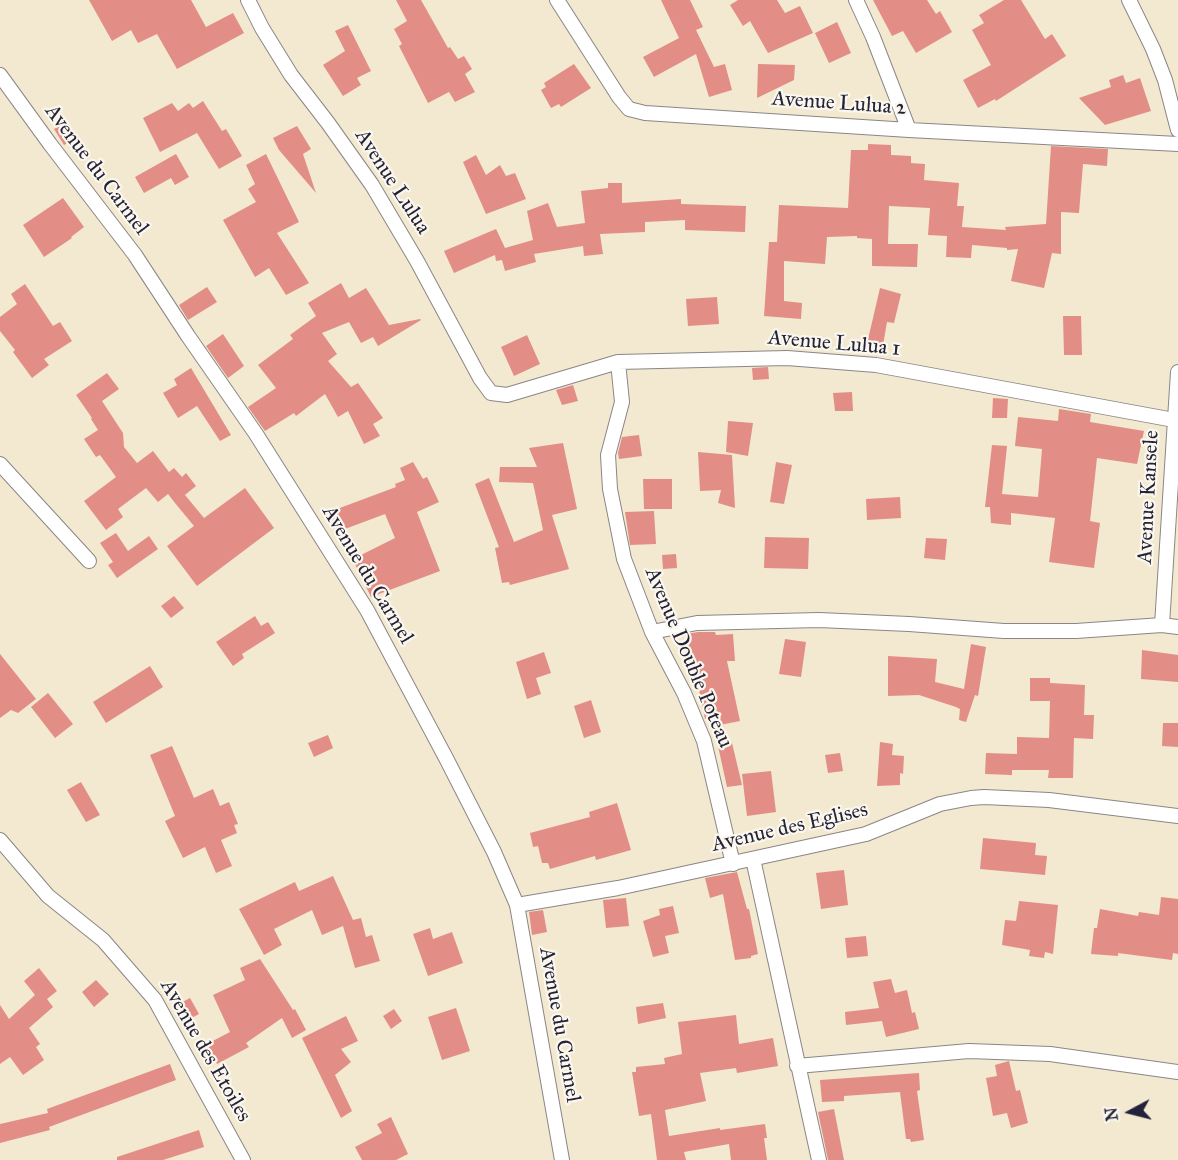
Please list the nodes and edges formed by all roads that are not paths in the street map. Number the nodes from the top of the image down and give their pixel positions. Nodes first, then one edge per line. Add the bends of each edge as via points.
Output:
1 (248, 0) edge
2 (557, 0) edge
3 (855, 0) edge
4 (1129, 0) edge
5 (0, 75) edge
6 (909, 130) junction
7 (1178, 130) edge
8 (1178, 144) edge
9 (618, 362) junction
10 (1178, 372) edge
11 (490, 393) joint
12 (1174, 420) junction
13 (0, 465) edge
14 (88, 561) dead end
15 (1162, 625) junction
16 (1178, 627) edge
17 (652, 632) junction
18 (1178, 816) edge
19 (0, 840) edge
20 (753, 859) junction
21 (733, 864) junction
22 (517, 905) junction
23 (797, 1066) junction
24 (1178, 1072) edge
25 (243, 1160) edge
26 (562, 1160) edge
27 (819, 1160) edge

1 - 11 street, Avenue Lulua via 291,75 372,185
2 - 6 street, Avenue Lulua 2 via 629,109
3 - 6 street
4 - 7 street via 1154,49
5 - 22 street, Avenue du Carmel via 135,255 256,434 367,610 494,852
6 - 8 street, Avenue Lulua 2
9 - 11 street, Avenue Lulua 1 via 507,395
9 - 12 street, Avenue Lulua 1 via 787,358 876,365
9 - 17 street, Avenue Double Poteau via 622,402 608,455 610,489 624,558
10 - 12 street, Avenue Kansele
12 - 15 street, Avenue Kansele
13 - 14 street
15 - 16 street
15 - 17 street via 1004,631 819,620 698,623
17 - 21 street, Avenue Double Poteau via 704,741
18 - 20 street, Avenue des Eglises via 1049,800 977,797 940,804 866,834
19 - 25 street, Avenue des Etoiles via 48,896 103,940 155,1000
20 - 21 street, Avenue des Eglises
20 - 23 street
21 - 22 street, Avenue des Eglises
22 - 26 street, Avenue du Carmel
23 - 24 street via 969,1051 1050,1054
23 - 27 street

